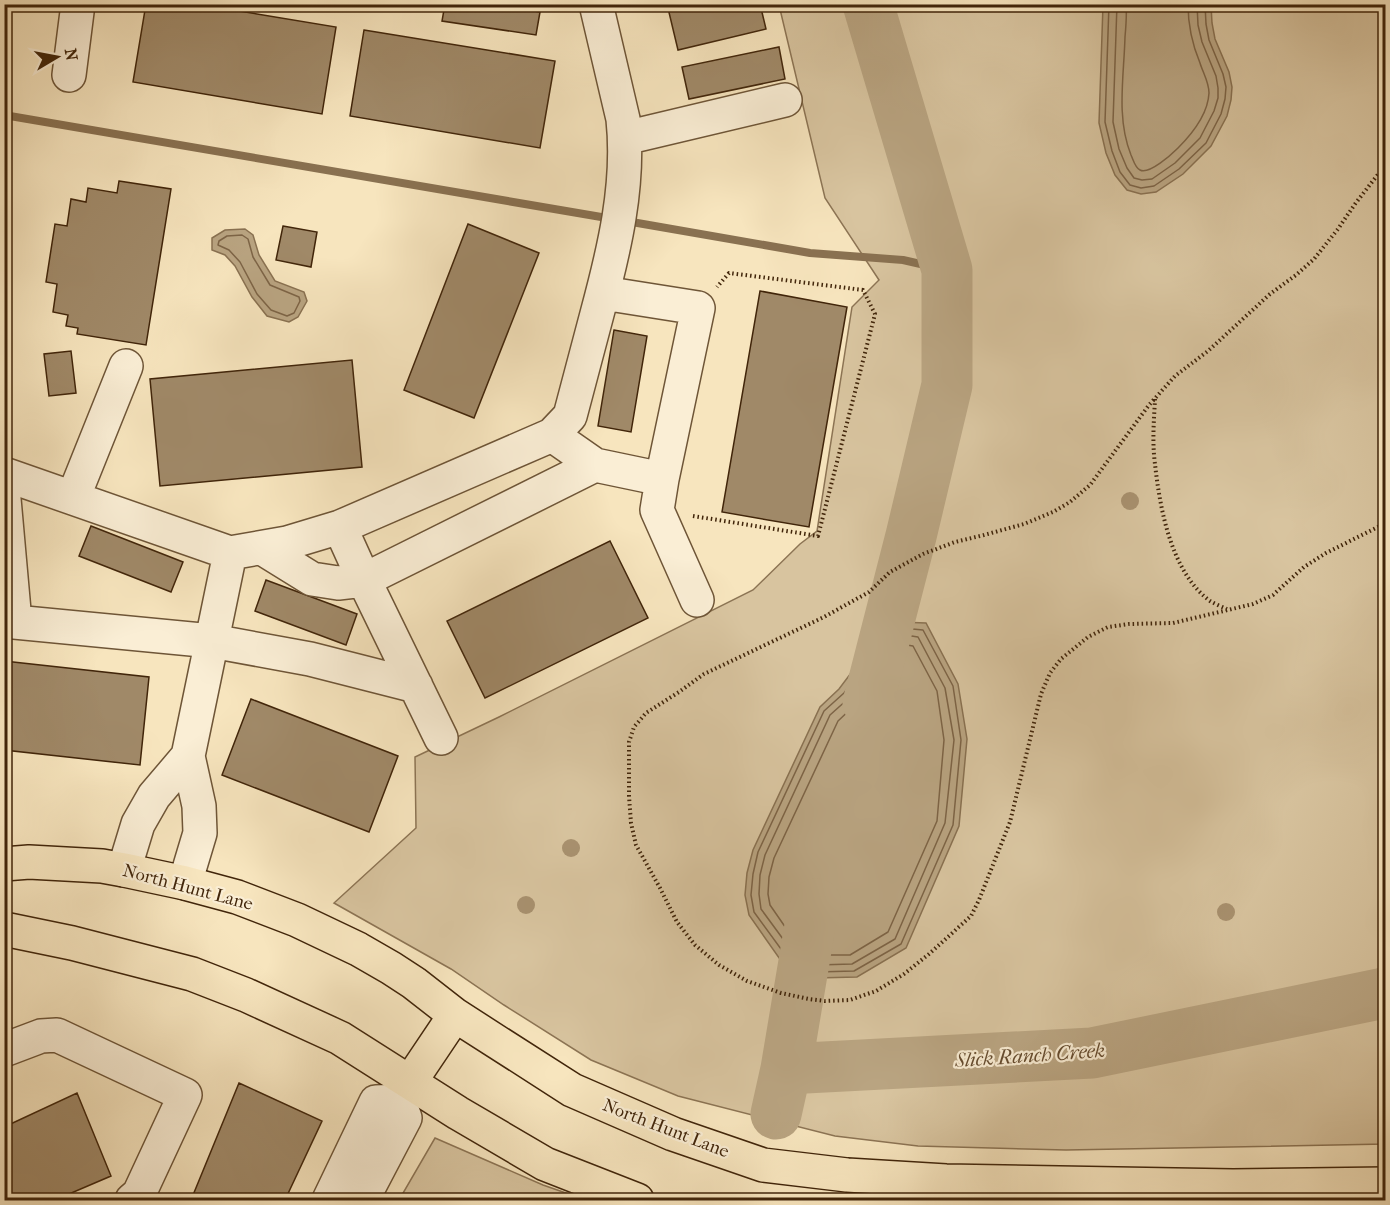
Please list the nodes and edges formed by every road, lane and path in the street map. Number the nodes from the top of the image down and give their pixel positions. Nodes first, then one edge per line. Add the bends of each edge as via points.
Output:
1 (78, 4) edge
2 (592, 5) edge
3 (69, 75) dead end
4 (785, 100) dead end
5 (625, 138) junction
6 (1386, 164) edge
7 (603, 293) junction
8 (698, 308) junction
9 (126, 366) dead end
10 (1155, 399) junction
11 (552, 435) junction
12 (595, 465) junction
13 (4, 474) edge
14 (660, 495) junction
15 (73, 498) junction
16 (4, 499) edge
17 (1386, 523) edge
18 (340, 527) junction
19 (262, 548) junction
20 (231, 553) junction
21 (364, 580) junction
22 (697, 600) dead end
23 (1228, 609) junction
24 (10, 622) edge
25 (212, 641) junction
26 (416, 686) junction
27 (441, 738) dead end
28 (188, 756) junction
29 (4, 864) edge
30 (124, 870) junction
31 (185, 883) junction
32 (4, 929) edge
33 (455, 1015) junction
34 (4, 1050) edge
35 (404, 1091) junction
36 (1386, 1184) edge
37 (132, 1200) edge
38 (329, 1200) edge
39 (362, 1200) edge
40 (638, 1200) edge

1 - 3 lane
2 - 5 lane
4 - 5 lane
5 - 7 lane via 623,188
6 - 10 path via 1314,259 1175,376
7 - 8 lane
7 - 11 lane via 570,416
8 - 14 lane
8 - 14 path via 729,273 863,290 875,314 818,536
9 - 15 lane
10 - 23 path via 1154,462 1171,545 1198,590
10 - 23 path via 1090,485 1053,513 923,554 890,572 869,592 704,674 646,713 634,727 629,742 629,796 636,845 677,922 695,945 719,965 747,981 809,999 850,1000 876,991 904,974 971,916 1010,822 1041,694 1061,659 1108,627 1173,623
11 - 12 lane
11 - 18 lane
12 - 14 lane
12 - 21 lane
13 - 15 lane
14 - 22 lane
15 - 20 lane
16 - 24 lane
17 - 23 path via 1304,567 1273,595
18 - 19 lane
18 - 21 lane
19 - 20 lane
19 - 21 lane via 312,579 338,583
20 - 25 lane
21 - 26 lane
24 - 25 lane
25 - 26 lane via 310,659
25 - 28 lane
26 - 27 lane
28 - 30 lane via 154,796 138,824
28 - 31 lane via 199,806 200,833
29 - 30 main road, North Hunt Lane via 29,862
30 - 31 main road, North Hunt Lane
31 - 33 main road, North Hunt Lane via 287,916 358,949 414,983
32 - 35 main road via 192,974 246,995 340,1038
33 - 35 main road
33 - 36 main road, North Hunt Lane via 572,1090 673,1134 763,1165 946,1181 1222,1186
34 - 37 lane via 41,1036 57,1035 185,1095 140,1194
35 - 38 lane via 376,1102
35 - 39 lane via 405,1118
35 - 40 main road via 458,1113 545,1164

